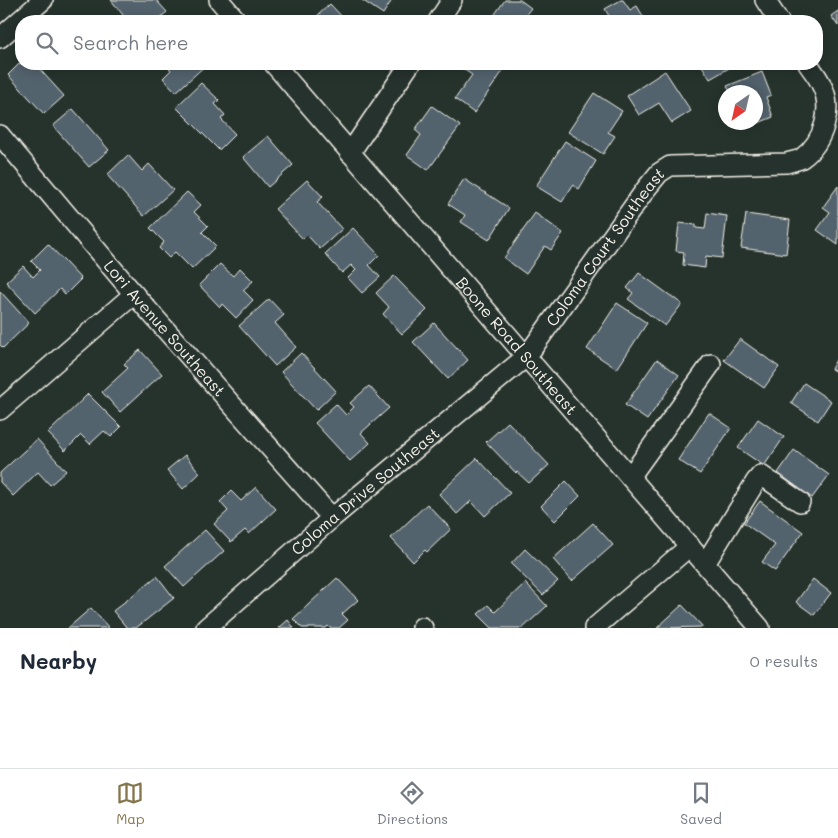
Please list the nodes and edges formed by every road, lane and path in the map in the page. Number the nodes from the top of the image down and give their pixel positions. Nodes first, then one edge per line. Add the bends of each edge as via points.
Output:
1 (43, 0) edge
2 (219, 0) edge
3 (452, 0) edge
4 (765, 0) edge
5 (26, 15) edge
6 (232, 15) edge
7 (442, 15) edge
8 (776, 15) edge
9 (15, 25) edge
10 (0, 38) edge
11 (279, 70) edge
12 (406, 70) edge
13 (812, 70) edge
14 (0, 135) edge
15 (350, 153) junction
16 (134, 294) junction
17 (527, 356) junction
18 (711, 364) dead end
19 (0, 410) edge
20 (630, 477) junction
21 (800, 502) dead end
22 (332, 518) junction
23 (690, 546) junction
24 (705, 564) junction
25 (206, 628) edge
26 (594, 628) edge
27 (760, 628) edge

1 - 5 street
2 - 6 street
3 - 7 street
4 - 8 street
9 - 10 street
11 - 15 street, Boone Road Southeast
12 - 15 street
13 - 17 street, Coloma Court Southeast via 822,85 827,102 827,119 814,146 801,158 787,163 688,164 670,166 659,173
14 - 16 street, Lori Avenue Southeast
15 - 17 street, Boone Road Southeast
16 - 19 street
16 - 22 street, Lori Avenue Southeast
17 - 20 street, Boone Road Southeast
17 - 22 street, Coloma Drive Southeast
18 - 20 street
20 - 23 street, Boone Road Southeast
21 - 24 street via 761,475
22 - 25 street, Coloma Drive Southeast
23 - 24 street, Boone Road Southeast
23 - 26 street
24 - 27 street, Boone Road Southeast

